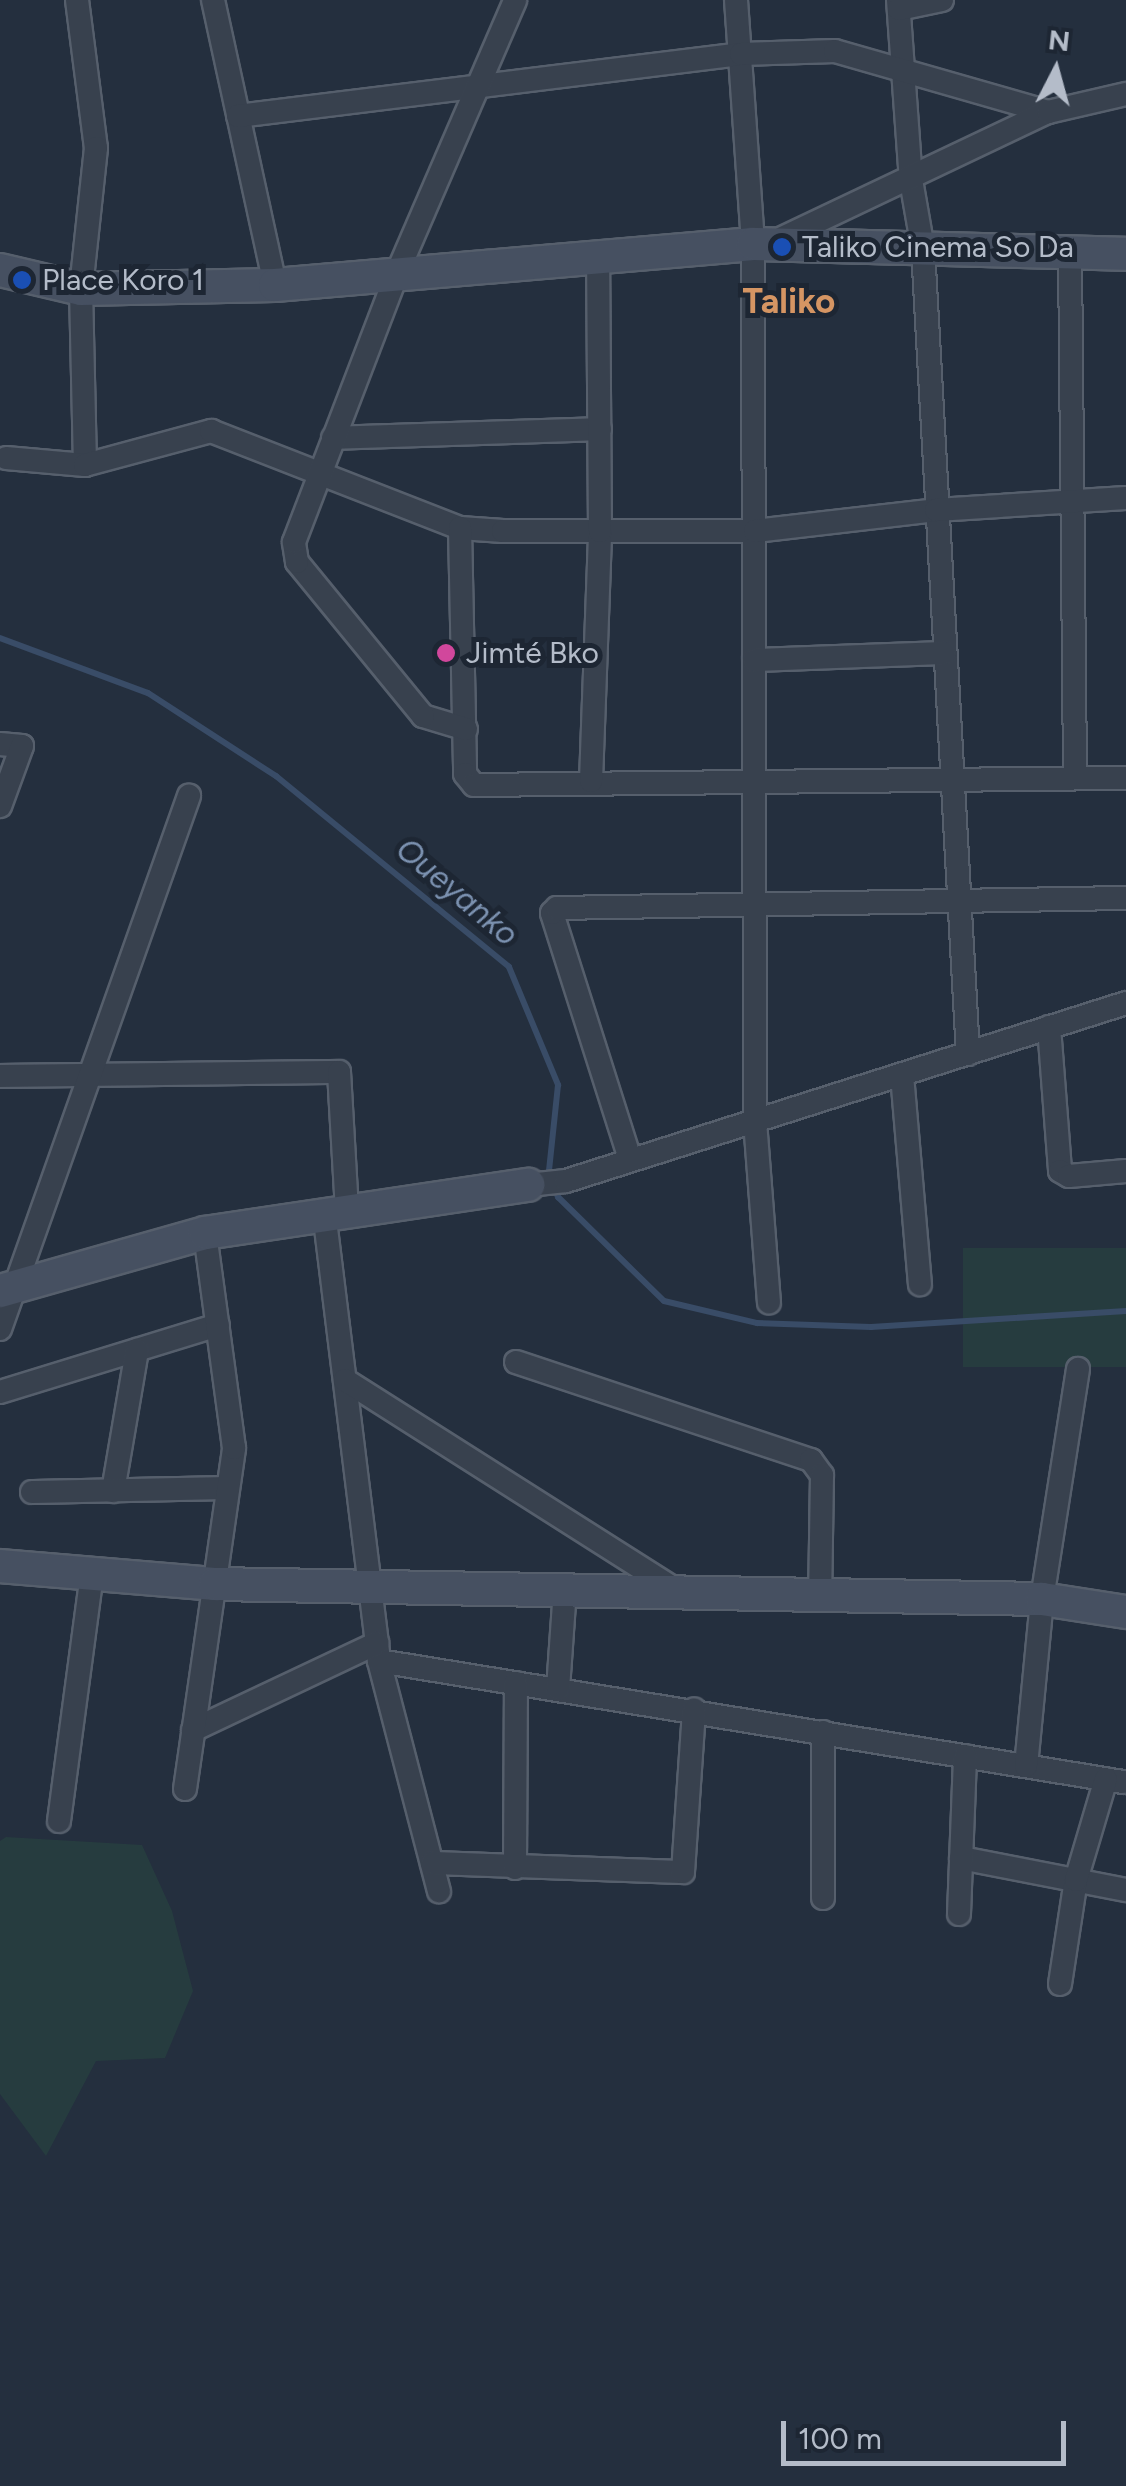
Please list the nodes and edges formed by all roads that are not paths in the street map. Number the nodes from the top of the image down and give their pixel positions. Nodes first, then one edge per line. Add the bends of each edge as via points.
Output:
1 (77, 0) edge
2 (213, 0) edge
3 (515, 0) edge
4 (736, 0) edge
5 (942, 0) edge
6 (898, 4) edge
7 (742, 54) junction
8 (903, 71) junction
9 (478, 87) junction
10 (1126, 94) edge
11 (1048, 112) junction
12 (238, 116) junction
13 (911, 180) junction
14 (760, 244) junction
15 (923, 249) junction
16 (1070, 253) junction
17 (1126, 254) edge
18 (598, 258) junction
19 (0, 270) edge
20 (398, 271) junction
21 (275, 285) junction
22 (81, 289) junction
23 (600, 429) junction
24 (333, 438) junction
25 (6, 458) dead end
26 (84, 464) junction
27 (320, 473) junction
28 (1126, 498) edge
29 (1076, 500) junction
30 (936, 510) junction
31 (460, 528) junction
32 (600, 531) junction
33 (755, 531) junction
34 (945, 652) junction
35 (754, 660) junction
36 (466, 729) junction
37 (0, 744) edge
38 (1075, 778) junction
39 (1126, 778) edge
40 (592, 780) junction
41 (754, 780) junction
42 (948, 781) junction
43 (188, 796) dead end
44 (0, 806) edge
45 (1126, 898) edge
46 (957, 902) junction
47 (754, 905) junction
48 (1126, 1003) edge
49 (1048, 1027) junction
50 (968, 1054) junction
51 (90, 1075) junction
52 (902, 1075) junction
53 (0, 1076) edge
54 (755, 1122) junction
55 (630, 1159) junction
56 (1126, 1171) edge
57 (528, 1185) joint
58 (335, 1211) junction
59 (205, 1233) junction
60 (920, 1284) dead end
61 (7, 1290) edge
62 (769, 1302) dead end
63 (218, 1325) junction
64 (0, 1328) edge
65 (136, 1350) junction
66 (516, 1362) dead end
67 (1078, 1368) dead end
68 (345, 1380) junction
69 (0, 1392) edge
70 (228, 1488) junction
71 (113, 1490) junction
72 (32, 1492) dead end
73 (0, 1566) edge
74 (92, 1574) junction
75 (214, 1584) junction
76 (370, 1587) junction
77 (565, 1589) junction
78 (682, 1592) junction
79 (820, 1597) junction
80 (1042, 1599) junction
81 (1126, 1612) edge
82 (378, 1652) junction
83 (516, 1682) junction
84 (558, 1689) junction
85 (694, 1709) junction
86 (193, 1730) junction
87 (823, 1732) junction
88 (965, 1756) junction
89 (1026, 1766) junction
90 (1120, 1780) edge
91 (185, 1789) dead end
92 (59, 1821) dead end
93 (961, 1858) junction
94 (432, 1864) junction
95 (514, 1868) junction
96 (1076, 1880) junction
97 (439, 1890) dead end
98 (1126, 1890) edge
99 (823, 1898) dead end
100 (959, 1914) dead end
101 (1060, 1984) dead end

1 - 22 street via 96,148
2 - 12 street
3 - 9 street
4 - 7 street
5 - 6 street
6 - 8 street
7 - 8 street via 835,51
7 - 9 street
7 - 14 street
8 - 11 street
8 - 13 street
9 - 12 street
9 - 20 street
10 - 11 street
11 - 13 street
12 - 21 street
13 - 14 street
13 - 15 street
14 - 15 street
14 - 18 street
14 - 33 street
15 - 16 street
15 - 30 street
16 - 17 street
16 - 29 street
18 - 20 street
18 - 23 street
19 - 22 street
20 - 21 street
20 - 24 street
21 - 22 street
22 - 26 street
23 - 24 street
23 - 32 street
24 - 27 street
25 - 26 street
26 - 27 street via 211,431
27 - 31 street
27 - 36 street via 297,526 297,562 424,716
28 - 29 street
29 - 30 street
29 - 38 street
30 - 33 street
30 - 34 street
31 - 32 street
31 - 36 street
32 - 33 street
32 - 40 street
33 - 35 street
34 - 35 street
34 - 42 street
35 - 41 street
36 - 40 street via 465,774 474,785
37 - 44 street via 22,746
38 - 39 street
38 - 42 street
40 - 41 street
41 - 42 street
41 - 47 street
42 - 46 street
43 - 51 street
45 - 46 street
46 - 47 street
46 - 50 street
47 - 54 street
47 - 55 street via 552,913
48 - 49 street
49 - 50 street
49 - 56 street via 1060,1171
50 - 52 street
51 - 53 street
51 - 58 street via 339,1072
51 - 61 street
52 - 54 street
52 - 60 street
54 - 55 street
54 - 62 street
55 - 57 street via 566,1181
57 - 58 street
58 - 59 street
58 - 68 street
59 - 61 street
59 - 63 street
61 - 64 street
63 - 65 street
63 - 70 street via 234,1448
65 - 69 street
65 - 71 street
66 - 79 street via 810,1460 822,1475
67 - 80 street
68 - 76 street
68 - 78 street
70 - 71 street
70 - 75 street
71 - 72 street
73 - 74 street
74 - 75 street
74 - 92 street
75 - 76 street
75 - 86 street
76 - 77 street
76 - 82 street
77 - 78 street
77 - 84 street
78 - 79 street
79 - 80 street
80 - 81 street
80 - 89 street
82 - 83 street
82 - 86 street
82 - 94 street
83 - 84 street
83 - 95 street
84 - 85 street
85 - 87 street
85 - 95 street via 683,1872
86 - 91 street
87 - 88 street
87 - 99 street
88 - 89 street
88 - 93 street
89 - 90 street
90 - 96 street
93 - 96 street
93 - 100 street
94 - 95 street
94 - 97 street
96 - 98 street
96 - 101 street

